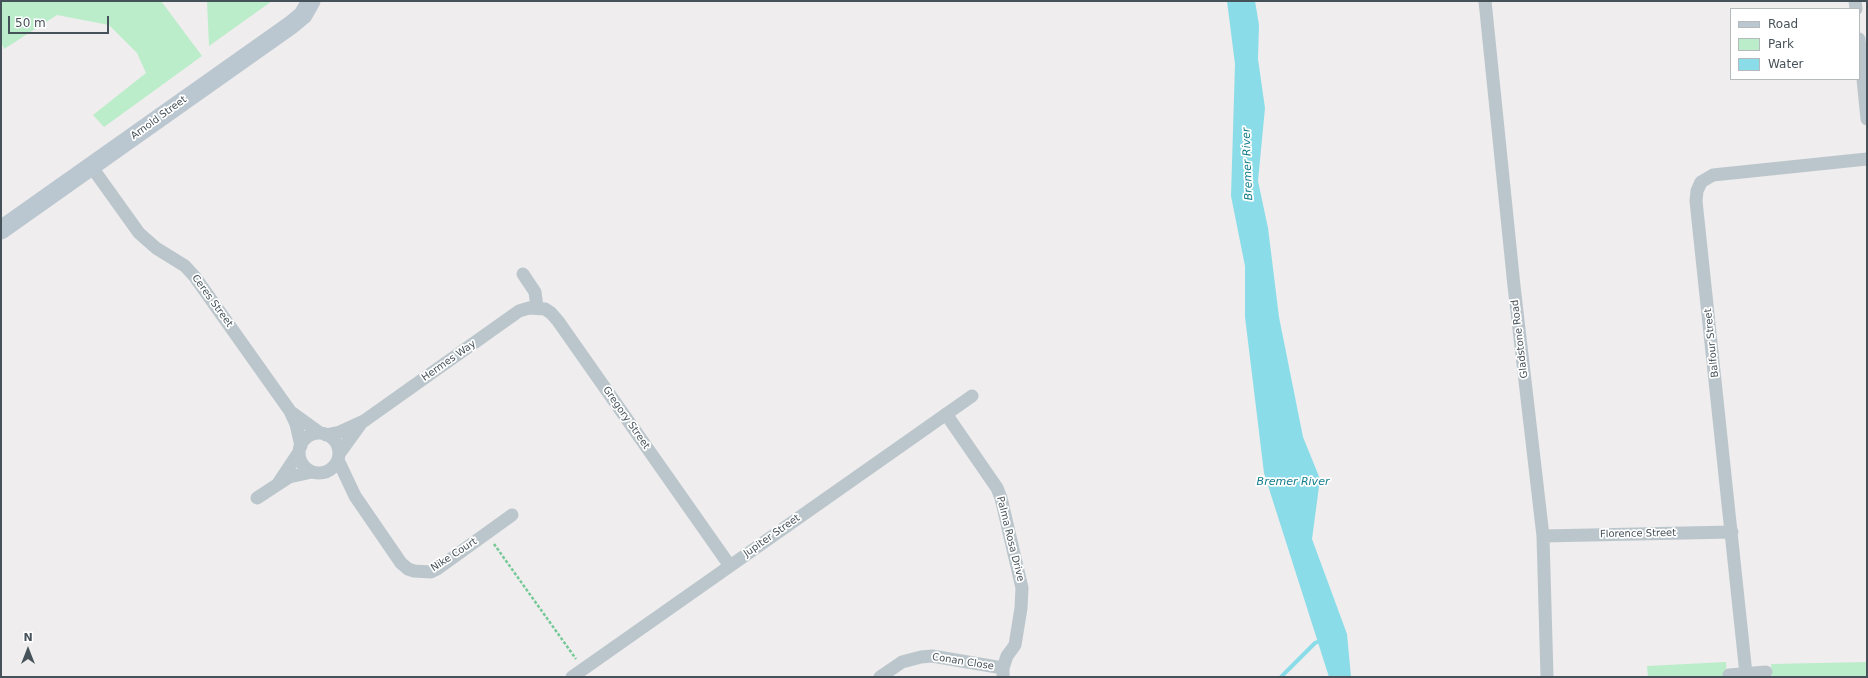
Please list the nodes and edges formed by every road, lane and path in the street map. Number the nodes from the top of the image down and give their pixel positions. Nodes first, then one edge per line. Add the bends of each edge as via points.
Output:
1 (311, 1) edge
2 (1485, 1) edge
3 (1860, 49) edge
4 (1867, 118) edge
5 (1867, 159) edge
6 (91, 166) junction
7 (1, 230) edge
8 (523, 274) dead end
9 (537, 307) junction
10 (972, 396) dead end
11 (290, 411) junction
12 (946, 414) junction
13 (364, 421) junction
14 (323, 434) junction
15 (300, 449) junction
16 (338, 457) junction
17 (318, 472) junction
18 (278, 483) junction
19 (355, 496) junction
20 (257, 498) dead end
21 (512, 515) dead end
22 (1732, 532) junction
23 (487, 534) junction
24 (1543, 536) junction
25 (730, 566) junction
26 (584, 669) junction
27 (1766, 672) dead end
28 (1003, 673) edge
29 (1746, 674) junction
30 (1729, 675) dead end
31 (572, 677) edge
32 (880, 677) edge
33 (1547, 677) edge

1 - 6 main road, Arnold Street via 303,15 291,25
2 - 24 street, Gladstone Road
3 - 4 street
5 - 22 street, Balfour Street via 1718,174 1704,180 1698,186 1696,202
6 - 7 main road, Arnold Street
6 - 11 street, Ceres Street via 139,233 156,248 185,266 195,277
8 - 9 street via 535,292
9 - 13 street, Hermes Way via 519,311
9 - 25 street, Gregory Street via 551,313 558,321
10 - 12 street, Jupiter Street
11 - 14 street, Ceres Street
11 - 15 street, Ceres Street via 296,424
12 - 25 street, Jupiter Street
12 - 28 street, Palma Rosa Drive via 997,488 1022,588 1015,645 1007,656
13 - 14 street, Hermes Way via 340,432
13 - 16 street, Hermes Way via 355,430
14 - 15 street via 308,436
14 - 16 street via 336,443
15 - 17 street via 302,464
15 - 18 street
16 - 17 street via 335,466
16 - 19 street, Nike Court
17 - 18 street via 289,477
17 - 19 street, Nike Court via 334,478
18 - 20 street
19 - 23 street, Nike Court via 401,563 414,571 431,572 437,569
21 - 23 street, Nike Court
22 - 24 street, Florence Street
22 - 29 street, Balfour Street
23 - 26 path
24 - 33 street, Gladstone Road
25 - 26 street, Jupiter Street
26 - 31 street, Jupiter Street
27 - 29 street
28 - 32 street, Conan Close via 932,656 921,656 902,662
29 - 30 street

